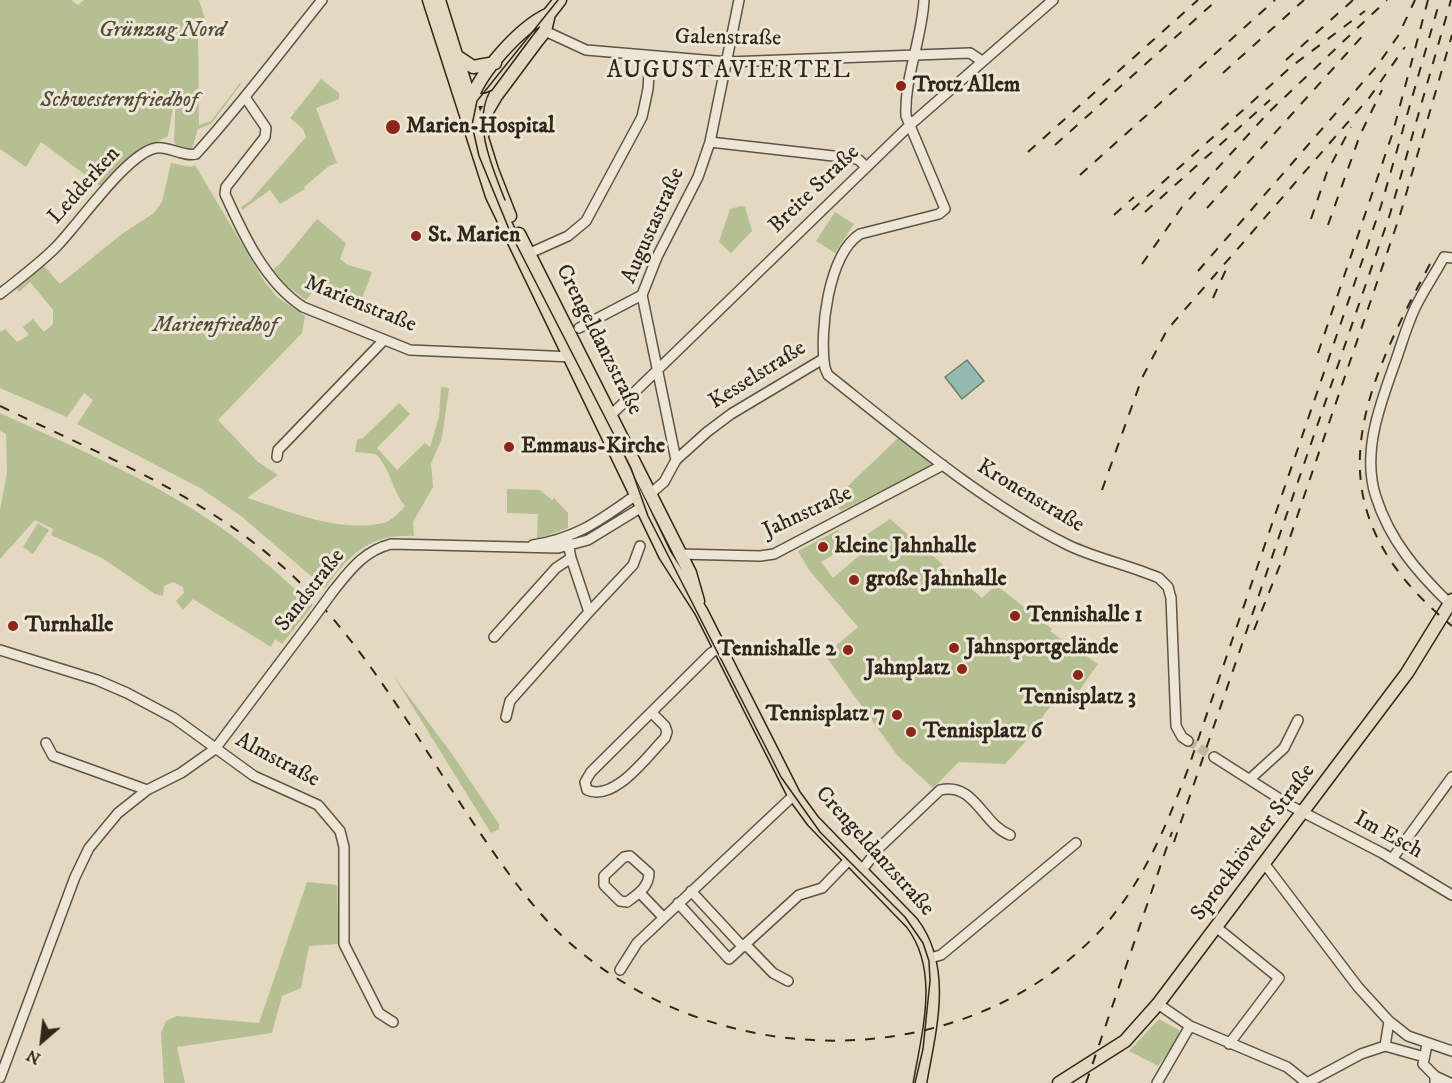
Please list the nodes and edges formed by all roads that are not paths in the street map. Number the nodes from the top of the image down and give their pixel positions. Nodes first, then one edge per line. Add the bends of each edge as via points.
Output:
1 (322, 0) edge
2 (429, 0) edge
3 (439, 0) edge
4 (560, 0) edge
5 (739, 0) edge
6 (924, 0) edge
7 (1053, 0) edge
8 (549, 14) junction
9 (544, 31) junction
10 (916, 55) junction
11 (650, 56) junction
12 (458, 57) junction
13 (982, 61) junction
14 (728, 62) junction
15 (495, 63) junction
16 (460, 91) junction
17 (496, 96) junction
18 (245, 98) junction
19 (471, 100) junction
20 (467, 117) junction
21 (910, 124) junction
22 (480, 140) junction
23 (710, 142) junction
24 (866, 167) junction
25 (527, 256) junction
26 (1452, 258) edge
27 (0, 294) edge
28 (642, 295) junction
29 (579, 327) dead end
30 (384, 340) junction
31 (568, 355) junction
32 (823, 359) junction
33 (582, 361) junction
34 (656, 372) junction
35 (611, 415) junction
36 (606, 435) junction
37 (277, 457) dead end
38 (676, 460) junction
39 (943, 465) junction
40 (650, 494) junction
41 (636, 495) junction
42 (642, 507) junction
43 (568, 542) junction
44 (640, 546) dead end
45 (679, 554) junction
46 (665, 555) junction
47 (571, 558) junction
48 (1451, 602) edge
49 (700, 611) junction
50 (589, 612) junction
51 (494, 637) dead end
52 (719, 648) junction
53 (0, 650) edge
54 (652, 713) junction
55 (506, 717) dead end
56 (1298, 720) dead end
57 (1188, 741) tunnel mouth
58 (46, 743) dead end
59 (215, 749) junction
60 (1214, 757) tunnel mouth
61 (1452, 777) edge
62 (1250, 779) junction
63 (147, 790) junction
64 (794, 795) junction
65 (1304, 812) junction
66 (1010, 835) dead end
67 (1076, 843) dead end
68 (1392, 859) junction
69 (850, 860) junction
70 (1264, 864) junction
71 (861, 871) junction
72 (691, 891) junction
73 (640, 893) junction
74 (1452, 895) edge
75 (678, 903) junction
76 (663, 917) junction
77 (1216, 927) junction
78 (742, 946) junction
79 (930, 958) junction
80 (620, 970) dead end
81 (788, 981) dead end
82 (1158, 1004) junction
83 (1389, 1021) junction
84 (393, 1022) dead end
85 (1190, 1026) junction
86 (1407, 1040) dead end
87 (1229, 1044) junction
88 (1427, 1045) junction
89 (1385, 1046) junction
90 (1452, 1051) edge
91 (1409, 1052) junction
92 (1421, 1056) dead end
93 (0, 1078) edge
94 (1435, 1080) edge
95 (920, 1083) edge
96 (1059, 1083) edge
97 (1157, 1083) edge
98 (1307, 1083) edge
99 (1450, 1083) edge

1 - 18 street, Ledderken
2 - 16 main road
3 - 12 main road
4 - 8 main road
5 - 14 street, Augustastraße
6 - 10 street
7 - 13 street, Breite Straße
8 - 9 main road
8 - 15 main road via 531,23
9 - 11 street, Galenstraße via 586,50
9 - 17 main road
10 - 13 street, Galenstraße via 970,53
10 - 14 street, Galenstraße
10 - 21 street via 906,105
11 - 14 street, Galenstraße
11 - 25 street via 642,117 586,221 568,236
12 - 15 main road via 473,67
12 - 19 main road
13 - 21 street, Breite Straße
14 - 23 street, Augustastraße
15 - 19 main road via 480,80
16 - 19 main road
16 - 20 main road
17 - 19 main road
17 - 22 main road via 485,117
18 - 27 street, Ledderken via 196,154 157,148 141,154 56,248
18 - 30 street, Marienstraße via 266,128 265,137 225,194 266,270 277,286 303,307
19 - 20 main road, Crengeldanzstraße
19 - 22 main road, Crengeldanzstraße
20 - 22 main road, Crengeldanzstraße
21 - 24 street, Breite Straße
21 - 32 street, Kesselstraße via 944,202 942,213 852,239 829,284
22 - 25 main road, Crengeldanzstraße
23 - 24 street via 851,158
23 - 28 street, Augustastraße via 698,177
24 - 34 street, Breite Straße
25 - 31 main road, Crengeldanzstraße
25 - 33 main road, Crengeldanzstraße
26 - 48 street via 1444,257 1415,307 1377,416 1372,465 1375,495 1385,522 1404,554
28 - 29 street
28 - 34 street, Augustastraße
30 - 31 street, Marienstraße via 411,350
30 - 37 street via 278,450
31 - 33 street, Marienstraße
31 - 36 main road, Crengeldanzstraße
32 - 38 street, Kesselstraße via 731,414
32 - 39 street, Kronenstraße via 828,375
33 - 35 main road, Crengeldanzstraße
34 - 35 street, Breite Straße
34 - 38 street, Augustastraße
35 - 36 main road
35 - 40 main road, Crengeldanzstraße
36 - 41 main road, Crengeldanzstraße
38 - 40 street via 664,482
39 - 45 street, Jahnstraße via 774,554
39 - 57 street, Kronenstraße via 1068,545 1159,578 1168,587 1176,726
40 - 41 main road
40 - 42 main road
40 - 45 main road, Crengeldanzstraße
41 - 42 main road, Crengeldanzstraße
41 - 43 street, Sandstraße
42 - 43 street, Sandstraße via 588,540
42 - 46 main road, Crengeldanzstraße
43 - 47 street
43 - 59 street, Sandstraße, bridge via 545,549 391,544 370,551 334,590
44 - 50 street via 633,565
45 - 46 main road
45 - 49 main road, Crengeldanzstraße via 690,573
46 - 49 main road, Crengeldanzstraße
47 - 50 street
47 - 51 street via 556,568
48 - 65 main road, Sprockhöveler Straße via 1407,673
49 - 52 main road, Crengeldanzstraße
50 - 55 street via 510,701
52 - 54 street
52 - 64 main road, Crengeldanzstraße
53 - 59 street, Almstraße via 98,680 127,693 174,718
54 - 54 street via 591,772 585,782 587,790 601,794 614,789 665,738 665,726
56 - 62 street via 1284,748
58 - 63 street via 53,756
59 - 63 street, Sandstraße
59 - 84 street, Almstraße via 254,776 318,805 333,819 344,847 344,944 379,1013
60 - 62 street
61 - 68 street
62 - 65 street
63 - 93 street, Sandstraße via 104,828 84,858
64 - 69 main road, Crengeldanzstraße
64 - 72 street
65 - 68 street, Im Esch
65 - 70 main road, Sprockhöveler Straße
66 - 71 street via 1000,831 969,796 950,788 940,790 880,847
67 - 79 street via 941,955
68 - 74 street, Im Esch
69 - 71 main road, Crengeldanzstraße
69 - 78 street via 822,888 798,895
70 - 77 main road, Sprockhöveler Straße
70 - 83 street via 1358,987
71 - 79 main road, Crengeldanzstraße via 912,923
72 - 75 street
72 - 78 street
73 - 73 street via 649,881 649,873 630,856 604,876 604,885 620,901 627,902
73 - 76 street
75 - 76 street
75 - 78 street via 729,959
76 - 80 street via 638,943
77 - 82 main road, Sprockhöveler Straße
77 - 87 street via 1280,978
78 - 81 street
79 - 95 main road, Crengeldanzstraße via 932,1009
82 - 85 street
82 - 96 main road, Sprockhöveler Straße via 1125,1041
83 - 88 street
83 - 89 street
85 - 87 street
85 - 97 street
86 - 91 street
87 - 98 street via 1287,1067
88 - 90 street
88 - 94 street via 1423,1064
89 - 91 street
89 - 98 street via 1361,1054
91 - 92 street
94 - 99 street

